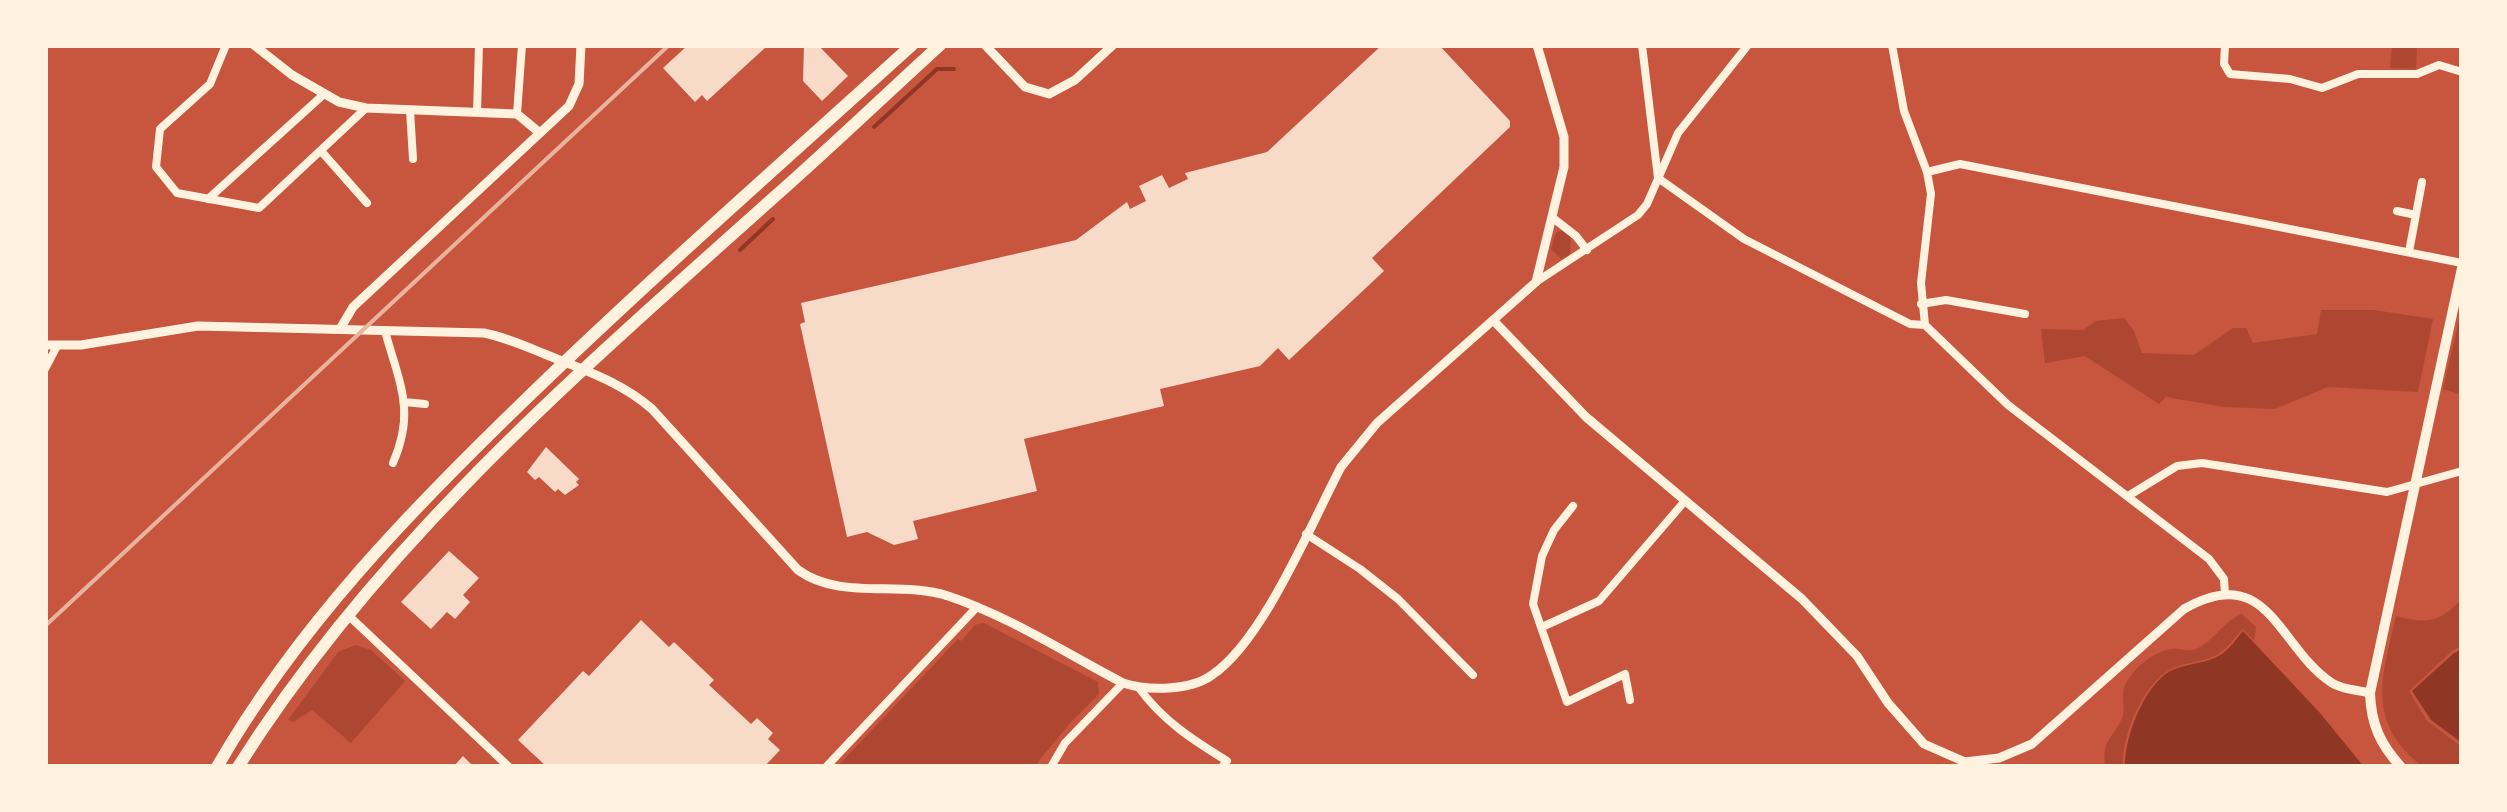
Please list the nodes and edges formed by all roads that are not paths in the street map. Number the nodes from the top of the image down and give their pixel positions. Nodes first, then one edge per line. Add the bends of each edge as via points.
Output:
1 (226, 45) edge
2 (254, 45) edge
3 (479, 45) edge
4 (522, 45) edge
5 (581, 45) edge
6 (912, 45) edge
7 (940, 45) edge
8 (985, 45) edge
9 (1113, 45) edge
10 (1537, 45) edge
11 (1642, 45) edge
12 (1748, 45) edge
13 (1892, 45) edge
14 (2225, 45) edge
15 (2462, 72) edge
16 (323, 95) junction
17 (366, 108) junction
18 (410, 110) junction
19 (477, 112) junction
20 (518, 114) junction
21 (540, 133) junction
22 (321, 150) junction
23 (412, 159) dead end
24 (1928, 172) junction
25 (1658, 178) junction
26 (2422, 182) dead end
27 (208, 199) junction
28 (366, 204) dead end
29 (2397, 212) dead end
30 (2416, 215) junction
31 (1553, 218) junction
32 (1587, 250) junction
33 (2408, 252) junction
34 (2462, 266) edge
35 (1536, 282) junction
36 (1922, 304) junction
37 (2025, 314) dead end
38 (1494, 320) junction
39 (1925, 325) junction
40 (340, 330) junction
41 (385, 331) junction
42 (45, 346) edge
43 (57, 346) junction
44 (564, 362) junction
45 (45, 369) edge
46 (583, 369) junction
47 (404, 402) junction
48 (425, 404) dead end
49 (394, 463) dead end
50 (2462, 471) edge
51 (2414, 484) junction
52 (2128, 496) junction
53 (1684, 502) junction
54 (1573, 506) dead end
55 (1306, 534) junction
56 (2225, 594) junction
57 (976, 608) junction
58 (348, 615) junction
59 (1542, 628) junction
60 (1473, 675) dead end
61 (1123, 683) junction
62 (1139, 688) junction
63 (2370, 693) junction
64 (1630, 700) dead end
65 (217, 767) edge
66 (238, 767) edge
67 (509, 767) edge
68 (826, 767) edge
69 (1051, 767) edge
70 (1222, 767) edge
71 (2401, 767) edge

1 - 27 street via 210,84 160,129 156,167 177,194
2 - 16 street
3 - 19 street
4 - 20 street
5 - 21 street via 576,94
6 - 44 highway
7 - 46 highway
8 - 9 street via 1026,87 1049,94 1076,80
10 - 31 street via 1564,138
11 - 25 street
12 - 25 street via 1678,133
13 - 24 street via 1904,110
14 - 15 street via 2230,74 2322,88 2358,74 2416,74 2440,66
16 - 17 street
16 - 27 street
17 - 18 street
17 - 22 street
18 - 19 street
18 - 23 street
19 - 20 street
20 - 21 street
21 - 40 street via 353,307
22 - 27 street via 259,208
22 - 28 street
24 - 33 street via 1960,164
24 - 36 street
25 - 32 street via 1638,215
25 - 39 street via 1744,239 1910,324
26 - 30 street
29 - 30 street
30 - 33 street
31 - 32 street
31 - 35 street
32 - 35 street
33 - 34 street
34 - 51 main road
35 - 38 street
36 - 37 street via 1946,300
36 - 39 street
38 - 53 street via 1586,417
38 - 55 street via 1355,447
39 - 52 street via 2008,405
40 - 41 street
40 - 43 street via 198,326
41 - 44 street via 484,333
41 - 47 street
42 - 43 street
43 - 45 street
44 - 46 street
44 - 65 highway via 358,570 272,680
46 - 57 street via 624,386 652,409 810,578 836,587 936,593
46 - 58 highway via 418,532
47 - 48 street
47 - 49 street via 406,425
50 - 51 street
51 - 52 street via 2387,492 2202,462 2178,466
51 - 63 main road
52 - 56 street via 2209,559 2224,579
53 - 56 street via 1802,599 1857,656 1924,744 1965,762 2032,744 2184,609
53 - 59 street via 1599,601
54 - 59 street via 1542,556 1533,604
55 - 60 street via 1398,598
55 - 62 street via 1254,631 1223,668 1188,685
56 - 63 street via 2255,602 2333,684
57 - 61 street
57 - 68 street
58 - 66 highway
58 - 67 street
59 - 64 street via 1567,702 1625,674
61 - 62 street
61 - 69 street
62 - 70 street via 1156,711 1227,761
63 - 71 main road via 2376,732

